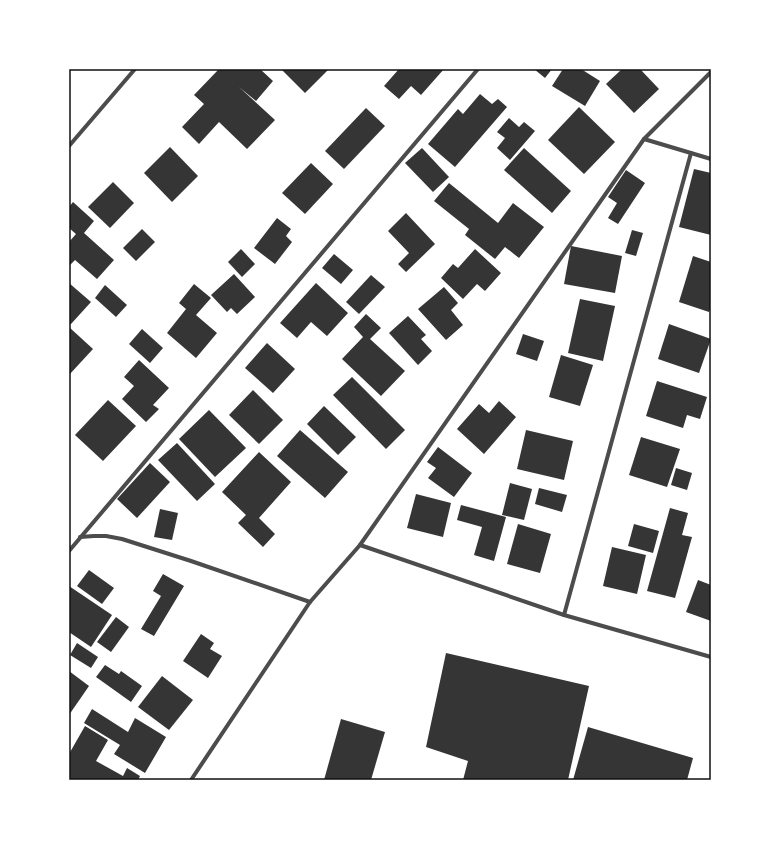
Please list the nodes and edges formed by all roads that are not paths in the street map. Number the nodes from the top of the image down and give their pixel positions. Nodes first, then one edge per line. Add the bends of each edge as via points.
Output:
1 (135, 69) edge
2 (478, 69) edge
3 (711, 72) edge
4 (644, 139) junction
5 (69, 146) edge
6 (690, 153) junction
7 (711, 159) edge
8 (80, 537) junction
9 (360, 544) junction
10 (69, 551) edge
11 (310, 602) junction
12 (564, 615) junction
13 (711, 656) edge
14 (191, 780) edge

1 - 5 street
2 - 8 street
3 - 4 street
4 - 6 street
4 - 9 street
6 - 7 street
6 - 12 street
8 - 10 street
8 - 11 street via 106,536 122,539
9 - 11 street
9 - 12 street
11 - 14 street
12 - 13 street

